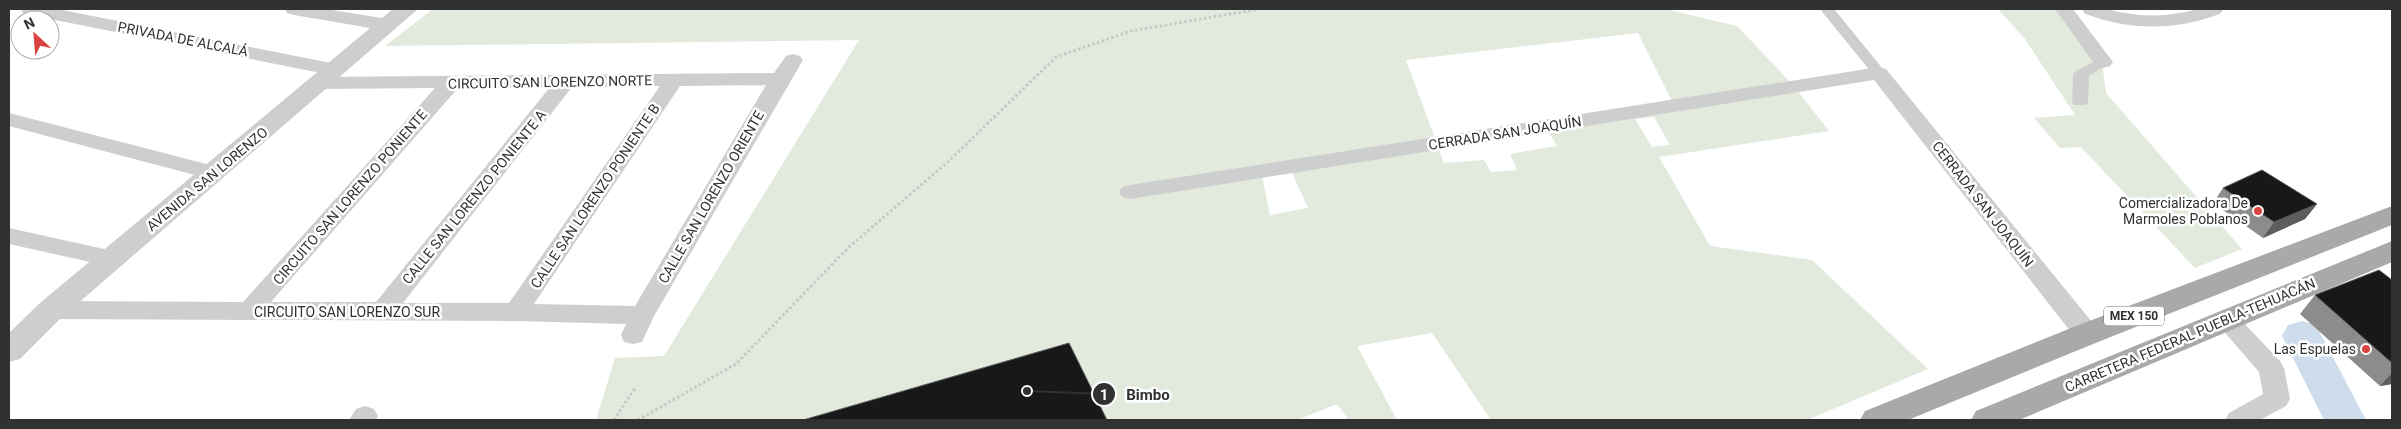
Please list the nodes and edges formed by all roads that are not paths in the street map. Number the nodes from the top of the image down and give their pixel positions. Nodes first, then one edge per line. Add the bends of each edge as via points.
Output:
1 (30, 9) edge
2 (294, 9) edge
3 (1827, 9) edge
4 (2064, 9) edge
5 (2088, 9) edge
6 (2217, 9) edge
7 (397, 17) edge
8 (793, 60) dead end
9 (2103, 62) joint
10 (1879, 73) junction
11 (328, 77) junction
12 (780, 79) junction
13 (674, 80) junction
14 (566, 81) junction
15 (451, 83) junction
16 (2080, 102) dead end
17 (9, 119) edge
18 (214, 173) junction
19 (1130, 192) dead end
20 (2392, 215) edge
21 (9, 236) edge
22 (2392, 251) edge
23 (113, 259) junction
24 (2354, 267) junction
25 (2377, 285) edge
26 (51, 310) junction
27 (248, 312) junction
28 (516, 312) junction
29 (381, 313) junction
30 (2226, 320) junction
31 (638, 326) joint
32 (2087, 334) junction
33 (9, 351) edge
34 (1876, 420) edge
35 (1987, 420) edge
36 (2238, 420) edge

1 - 11 street, PRIVADA DE ALCALÁ
2 - 7 street
3 - 10 lane, CERRADA SAN JOAQUÍN
4 - 9 street
5 - 6 lane via 2120,19 2147,21 2175,21
7 - 11 street, AVENIDA SAN LORENZO
8 - 12 street, CALLE SAN LORENZO ORIENTE
9 - 16 street via 2081,74
10 - 19 street, CERRADA SAN JOAQUÍN
10 - 32 street, CERRADA SAN JOAQUÍN
11 - 15 street, CIRCUITO SAN LORENZO NORTE
11 - 18 street, AVENIDA SAN LORENZO
12 - 13 street, CIRCUITO SAN LORENZO NORTE
12 - 31 street, CALLE SAN LORENZO ORIENTE
13 - 14 street, CIRCUITO SAN LORENZO NORTE
13 - 28 street, CALLE SAN LORENZO PONIENTE B
14 - 15 street, CIRCUITO SAN LORENZO NORTE
14 - 29 street, CALLE SAN LORENZO PONIENTE A
15 - 27 street, CIRCUITO SAN LORENZO PONIENTE
17 - 18 street
18 - 23 street, AVENIDA SAN LORENZO
20 - 32 main road, MEX 150
21 - 23 street
22 - 24 main road, CARRETERA FEDERAL PUEBLA-TEHUACÁN / MEX 150
23 - 26 street, AVENIDA SAN LORENZO
24 - 25 street
24 - 30 main road, CARRETERA FEDERAL PUEBLA-TEHUACÁN / MEX 150
26 - 27 street, CIRCUITO SAN LORENZO SUR
26 - 33 street, AVENIDA SAN LORENZO
27 - 29 street, CIRCUITO SAN LORENZO SUR
28 - 29 street, CIRCUITO SAN LORENZO SUR
28 - 31 street, CIRCUITO SAN LORENZO SUR
30 - 35 main road, CARRETERA FEDERAL PUEBLA-TEHUACÁN / MEX 150
30 - 36 street via 2271,368 2277,399
32 - 34 main road, MEX 150

